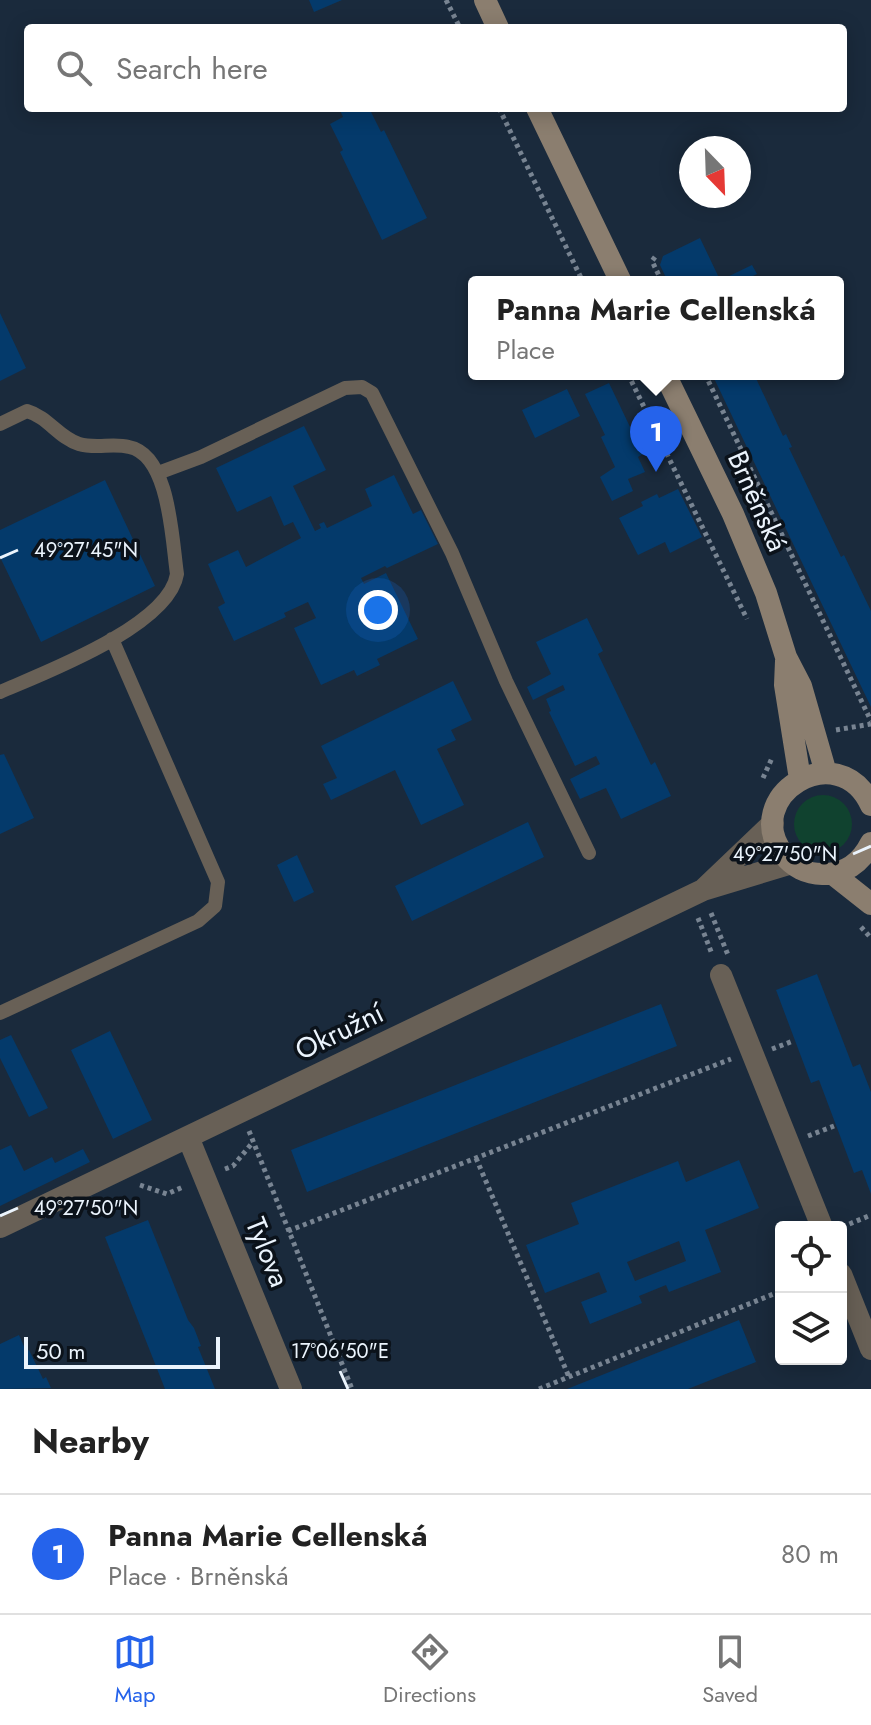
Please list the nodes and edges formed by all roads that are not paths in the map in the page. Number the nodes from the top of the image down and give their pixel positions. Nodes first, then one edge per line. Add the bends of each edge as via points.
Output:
1 (485, 0) edge
2 (496, 24) edge
3 (539, 112) edge
4 (618, 276) edge
5 (668, 380) edge
6 (0, 424) edge
7 (158, 473) junction
8 (112, 639) junction
9 (786, 657) junction
10 (0, 692) edge
11 (826, 773) junction
12 (800, 779) junction
13 (871, 805) edge
14 (773, 823) junction
15 (870, 849) edge
16 (589, 853) dead end
17 (792, 863) junction
18 (833, 874) junction
19 (703, 890) junction
20 (862, 910) edge
21 (727, 970) road end
22 (0, 1013) edge
23 (188, 1137) junction
24 (820, 1221) edge
25 (0, 1227) edge
26 (847, 1289) edge
27 (871, 1349) edge
28 (291, 1389) edge

1 - 2 main road
3 - 4 main road
5 - 9 main road, Brněnská via 733,514
6 - 7 lane via 27,411 80,444 141,452
7 - 8 lane via 176,584 153,612
7 - 16 lane via 345,388 362,387 372,393 452,553 506,681
8 - 10 lane
8 - 22 lane via 218,882 215,906 198,921
9 - 11 main road, Brněnská via 801,686
9 - 12 main road, Brněnská via 785,685
11 - 12 main road
11 - 13 main road via 851,781
12 - 14 main road via 780,797
14 - 17 main road via 778,846
14 - 19 street, Okružní
15 - 18 main road
17 - 18 main road via 811,873
17 - 19 street, Okružní
18 - 20 main road
19 - 23 street, Okružní
21 - 24 street via 751,1051
23 - 25 street, Okružní
23 - 28 street, Tylova
26 - 27 street

